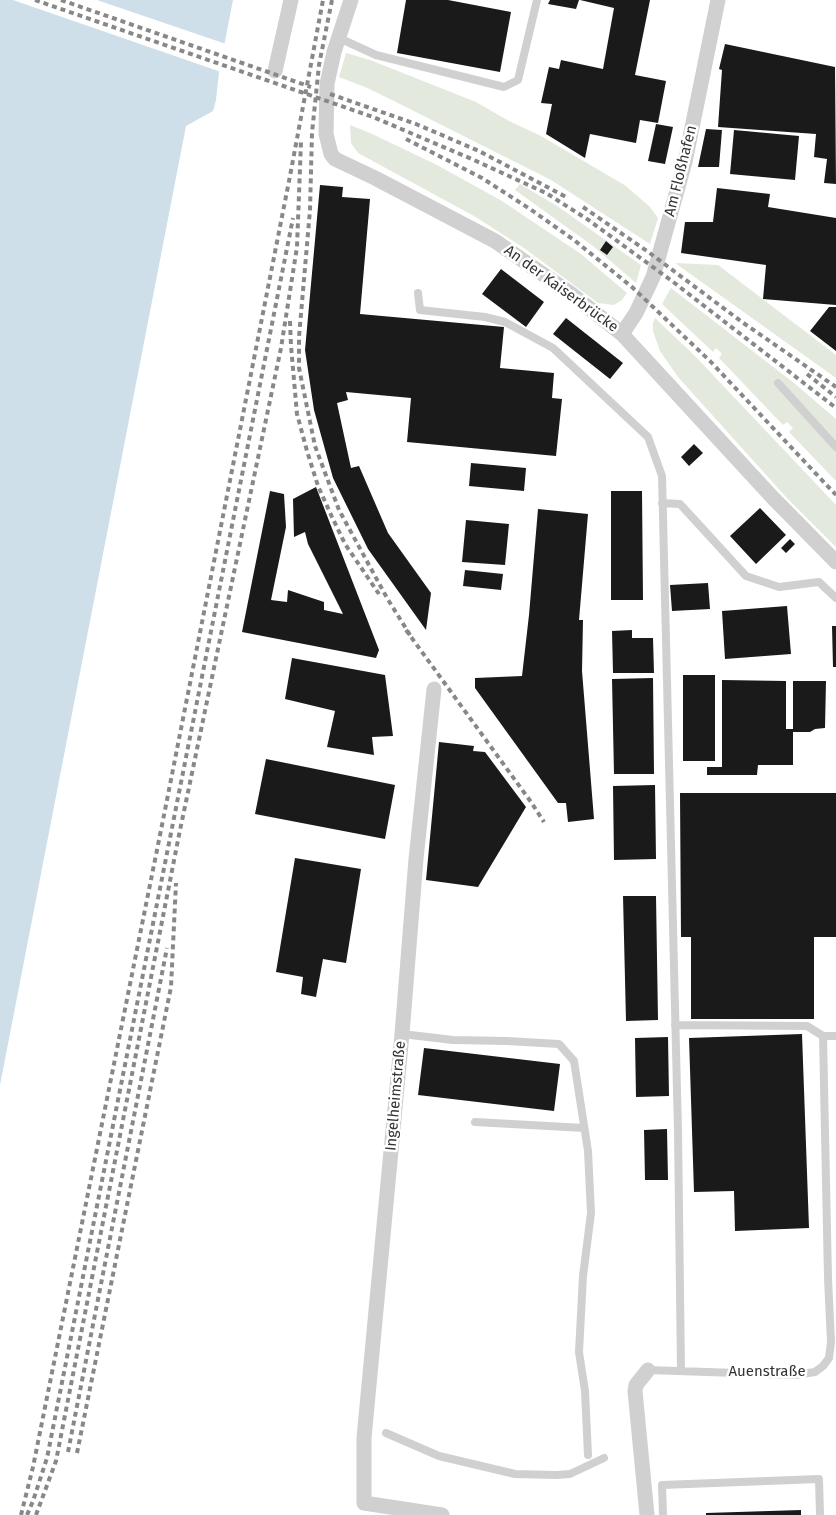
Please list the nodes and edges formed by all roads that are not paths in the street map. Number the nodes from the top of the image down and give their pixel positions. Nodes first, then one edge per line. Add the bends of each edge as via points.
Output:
1 (291, 0) edge
2 (351, 0) edge
3 (537, 0) edge
4 (718, 0) edge
5 (339, 38) junction
6 (276, 72) dead end
7 (418, 293) dead end
8 (622, 334) junction
9 (778, 383) dead end
10 (836, 447) edge
11 (662, 503) junction
12 (836, 562) edge
13 (836, 598) edge
14 (434, 689) dead end
15 (675, 1025) junction
16 (402, 1034) junction
17 (823, 1036) junction
18 (836, 1036) edge
19 (475, 1122) dead end
20 (584, 1128) junction
21 (648, 1370) joint
22 (681, 1371) junction
23 (386, 1433) dead end
24 (588, 1455) dead end
25 (604, 1458) dead end
26 (442, 1515) edge
27 (646, 1515) edge
28 (663, 1515) edge
29 (820, 1515) edge

1 - 6 street
2 - 5 street
3 - 5 lane via 518,80 504,87 376,55
4 - 8 street, Am Floßhafen via 685,162 653,276 636,314
5 - 8 street, An der Kaiserbrücke via 330,69 326,107 326,134 335,159 494,242 570,293
7 - 11 lane via 420,310 505,322 553,348 648,437 662,476
8 - 12 street, An der Kaiserbrücke
9 - 10 lane
11 - 13 lane via 680,504 746,576 779,587 818,582
11 - 15 lane
14 - 16 street, Ingelheimstraße
15 - 17 lane via 807,1026
15 - 22 lane
16 - 20 lane via 453,1040 559,1044 574,1061
16 - 26 street, Ingelheimstraße via 364,1438 364,1503
17 - 18 lane
17 - 22 lane, Auenstraße via 829,1358 815,1372 807,1374
19 - 20 lane
20 - 24 lane via 591,1212 583,1276 579,1352 585,1391
21 - 22 lane, Auenstraße
21 - 27 street, Auenstraße via 636,1385 635,1392
23 - 25 lane via 439,1456 515,1474 570,1474
28 - 29 lane via 662,1485 819,1479

